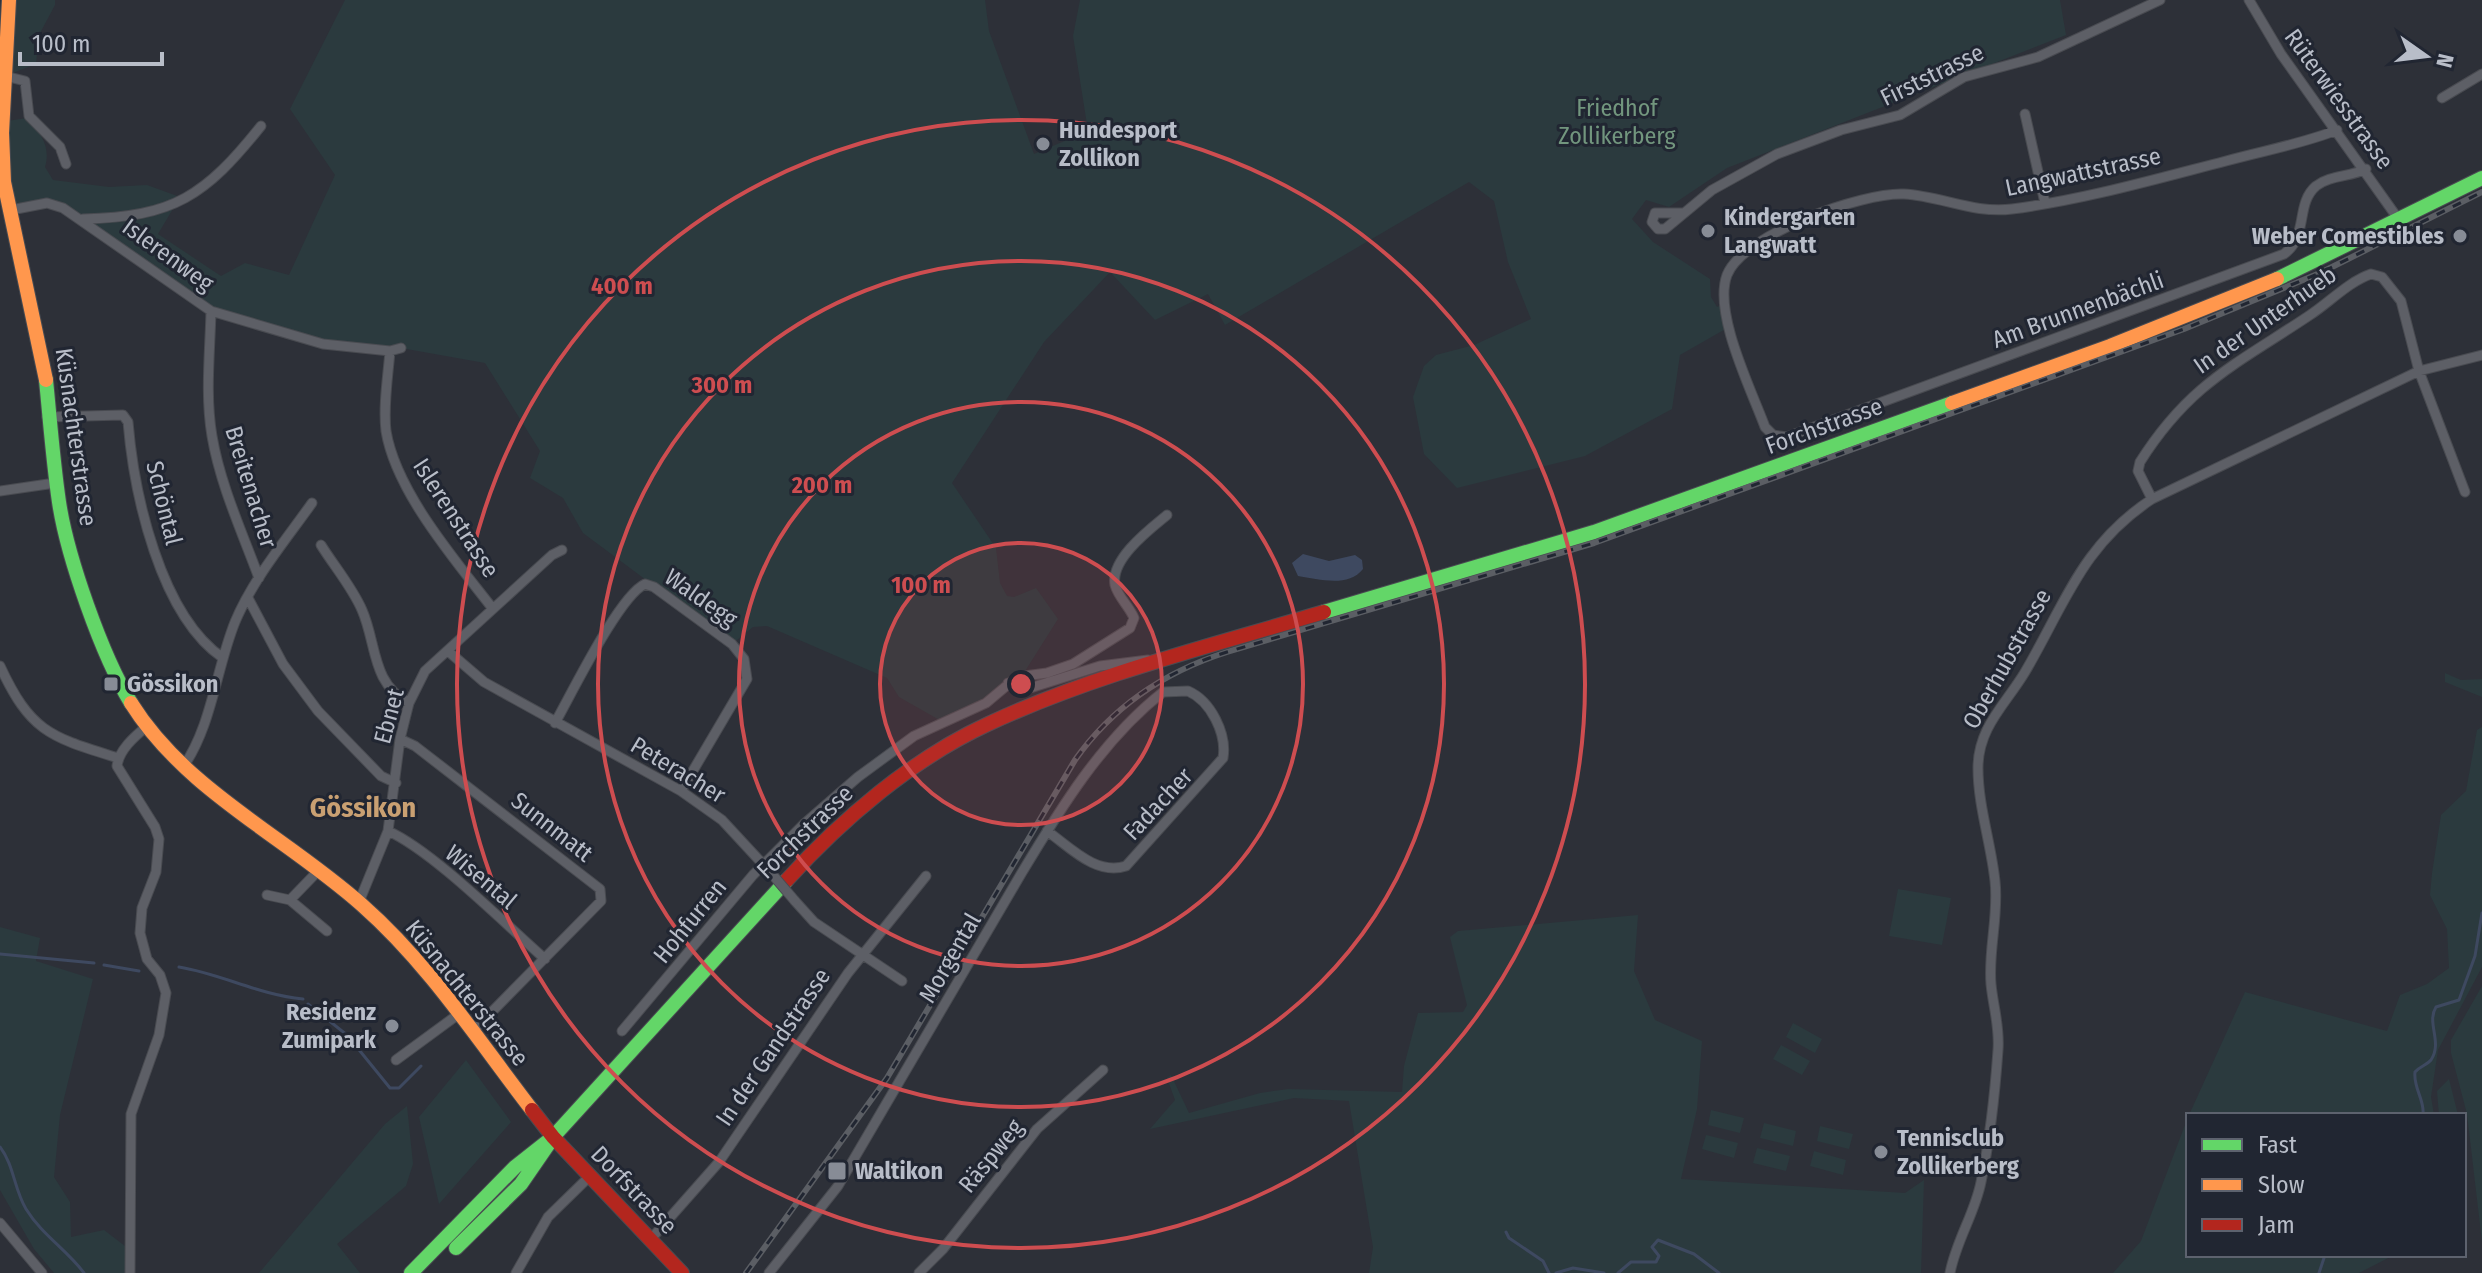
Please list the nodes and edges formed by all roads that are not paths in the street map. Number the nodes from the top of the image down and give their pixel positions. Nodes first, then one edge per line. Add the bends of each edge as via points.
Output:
1 (9, 0) edge
2 (2160, 0) edge
3 (2249, 0) edge
4 (2482, 74) edge
5 (5, 76) junction
6 (2442, 98) dead end
7 (2025, 114) dead end
8 (261, 126) dead end
9 (2337, 130) junction
10 (66, 164) dead end
11 (2366, 169) junction
12 (2482, 178) edge
13 (2045, 203) junction
14 (11, 210) junction
15 (1683, 213) dead end
16 (83, 219) junction
17 (2399, 220) junction
18 (211, 311) junction
19 (401, 348) dead end
20 (390, 351) junction
21 (2482, 355) edge
22 (2419, 371) junction
23 (47, 417) junction
24 (1765, 427) joint
25 (55, 483) junction
26 (0, 491) edge
27 (2465, 492) dead end
28 (2152, 499) junction
29 (312, 503) dead end
30 (1167, 515) dead end
31 (321, 545) dead end
32 (562, 550) dead end
33 (259, 578) junction
34 (248, 598) junction
35 (493, 609) junction
36 (448, 651) junction
37 (223, 658) junction
38 (1160, 660) junction
39 (0, 666) edge
40 (1008, 683) junction
41 (1188, 691) joint
42 (409, 703) junction
43 (555, 723) junction
44 (146, 727) junction
45 (400, 739) junction
46 (118, 758) junction
47 (183, 767) junction
48 (396, 783) junction
49 (681, 791) junction
50 (388, 831) junction
51 (1047, 831) junction
52 (763, 864) junction
53 (318, 871) junction
54 (926, 876) dead end
55 (267, 895) dead end
56 (290, 900) junction
57 (359, 902) junction
58 (327, 931) dead end
59 (860, 956) junction
60 (545, 959) junction
61 (902, 981) dead end
62 (460, 1013) junction
63 (622, 1031) dead end
64 (472, 1032) junction
65 (396, 1060) dead end
66 (1103, 1070) dead end
67 (553, 1137) junction
68 (590, 1176) junction
69 (0, 1223) edge
70 (651, 1239) junction
71 (522, 1271) edge
72 (42, 1273) edge
73 (130, 1273) edge
74 (411, 1273) edge
75 (428, 1273) edge
76 (682, 1273) edge
77 (769, 1273) edge
78 (919, 1273) edge
79 (1950, 1273) edge

1 - 5 main road, Küsnachterstrasse
2 - 15 street, Firststrasse via 2038,57 1964,77 1900,115 1777,154
3 - 9 street, Rüterwiesstrasse
4 - 6 street
5 - 10 street via 25,81 29,116 60,147
5 - 14 main road, Küsnachterstrasse via 4,182
7 - 13 street
8 - 16 street via 209,183 166,209 132,218
9 - 11 street, Rüterwiesstrasse
9 - 13 street, Langwattstrasse
11 - 17 street, Rüterwiesstrasse
11 - 24 street, Am Brunnenbächli via 2314,188 2304,207 2299,237 2284,254 1787,437
12 - 17 main road, Forchstrasse
13 - 24 street, Langwattstrasse via 1981,210 1919,196 1887,195 1801,222 1745,251 1728,273 1724,304
14 - 16 street, Islerenweg via 47,203
14 - 23 main road, Küsnachterstrasse via 44,357
16 - 18 street, Islerenweg
17 - 38 main road, Forchstrasse via 2186,318 1594,532
18 - 20 street, Islerenweg via 323,344
18 - 33 street, Breitenacher via 211,433
19 - 20 street, Islerenweg
20 - 35 street, Islerenstrasse via 386,429 396,467 445,546
21 - 22 street, Oberhubstrasse
22 - 27 street
22 - 28 street, Oberhubstrasse
22 - 28 street, In der Unterhueb via 2401,301 2382,277 2361,277 2241,356 2179,410 2140,462 2138,471
23 - 25 main road, Küsnachterstrasse
23 - 37 street, Schöntal via 123,415 156,556 195,628
25 - 26 street
25 - 44 main road, Küsnachterstrasse via 89,608 117,680
28 - 79 street, Oberhubstrasse via 2120,522 2085,563 1982,739 1978,767 1996,894 1991,982 1999,1048 1981,1185
29 - 33 street, Breitenacher
30 - 40 street via 1131,549 1115,578 1115,588 1134,618 1130,628 1073,664
31 - 42 street via 362,611 382,679
32 - 35 street, Ebnet
33 - 34 street, Breitenacher
34 - 37 street, Breitenacher
34 - 48 street via 283,664 318,711 381,776
35 - 36 street, Ebnet
36 - 42 street, Ebnet via 425,671
36 - 43 street, Peteracher via 484,682
37 - 47 street, Breitenacher via 197,744
38 - 40 street, Forchstrasse via 1100,666 1019,690
38 - 67 main road, Forchstrasse via 1068,689 985,725 873,797 799,863
39 - 46 street via 36,724 67,742
40 - 52 street, Hohfurren via 986,703 914,736 858,777
41 - 51 street, Morgental via 1163,692 1147,705 1078,784
41 - 51 street, Fadacher via 1215,718 1223,758 1140,854 1126,866 1104,869
42 - 45 street, Ebnet
43 - 49 street, Peteracher
43 - 49 street, Waldegg via 620,608 638,587 654,587 732,644 744,659 747,679
44 - 46 street
44 - 47 main road, Küsnachterstrasse
45 - 48 street, Ebnet
45 - 60 street, Sunnmatt via 600,889 601,901
46 - 73 street via 119,774 157,832 159,855 140,933 166,993 159,1035 131,1114
47 - 53 main road, Küsnachterstrasse
48 - 50 street, Ebnet
49 - 52 street, Peteracher via 722,820
50 - 57 street, Ebnet
50 - 60 street, Wisental via 422,853
51 - 77 street, Morgental via 838,1186
52 - 59 street, Peteracher, bridge via 814,922
52 - 63 street, Hohfurren
53 - 56 street
53 - 57 main road, Küsnachterstrasse
54 - 59 street, In der Gandstrasse
55 - 56 street
56 - 58 street
57 - 62 main road, Küsnachterstrasse via 404,943
59 - 61 street, Peteracher
59 - 70 street, In der Gandstrasse via 719,1162
60 - 64 street, Sunnmatt
62 - 64 main road, Küsnachterstrasse
62 - 65 street
64 - 67 main road, Küsnachterstrasse
66 - 78 street, Räspweg via 1037,1129
67 - 68 main road, Dorfstrasse
67 - 74 main road, Forchstrasse via 527,1154
67 - 75 main road, Forchstrasse via 523,1181
68 - 70 main road, Dorfstrasse
68 - 71 street via 548,1217
69 - 72 street
70 - 76 main road, Dorfstrasse

